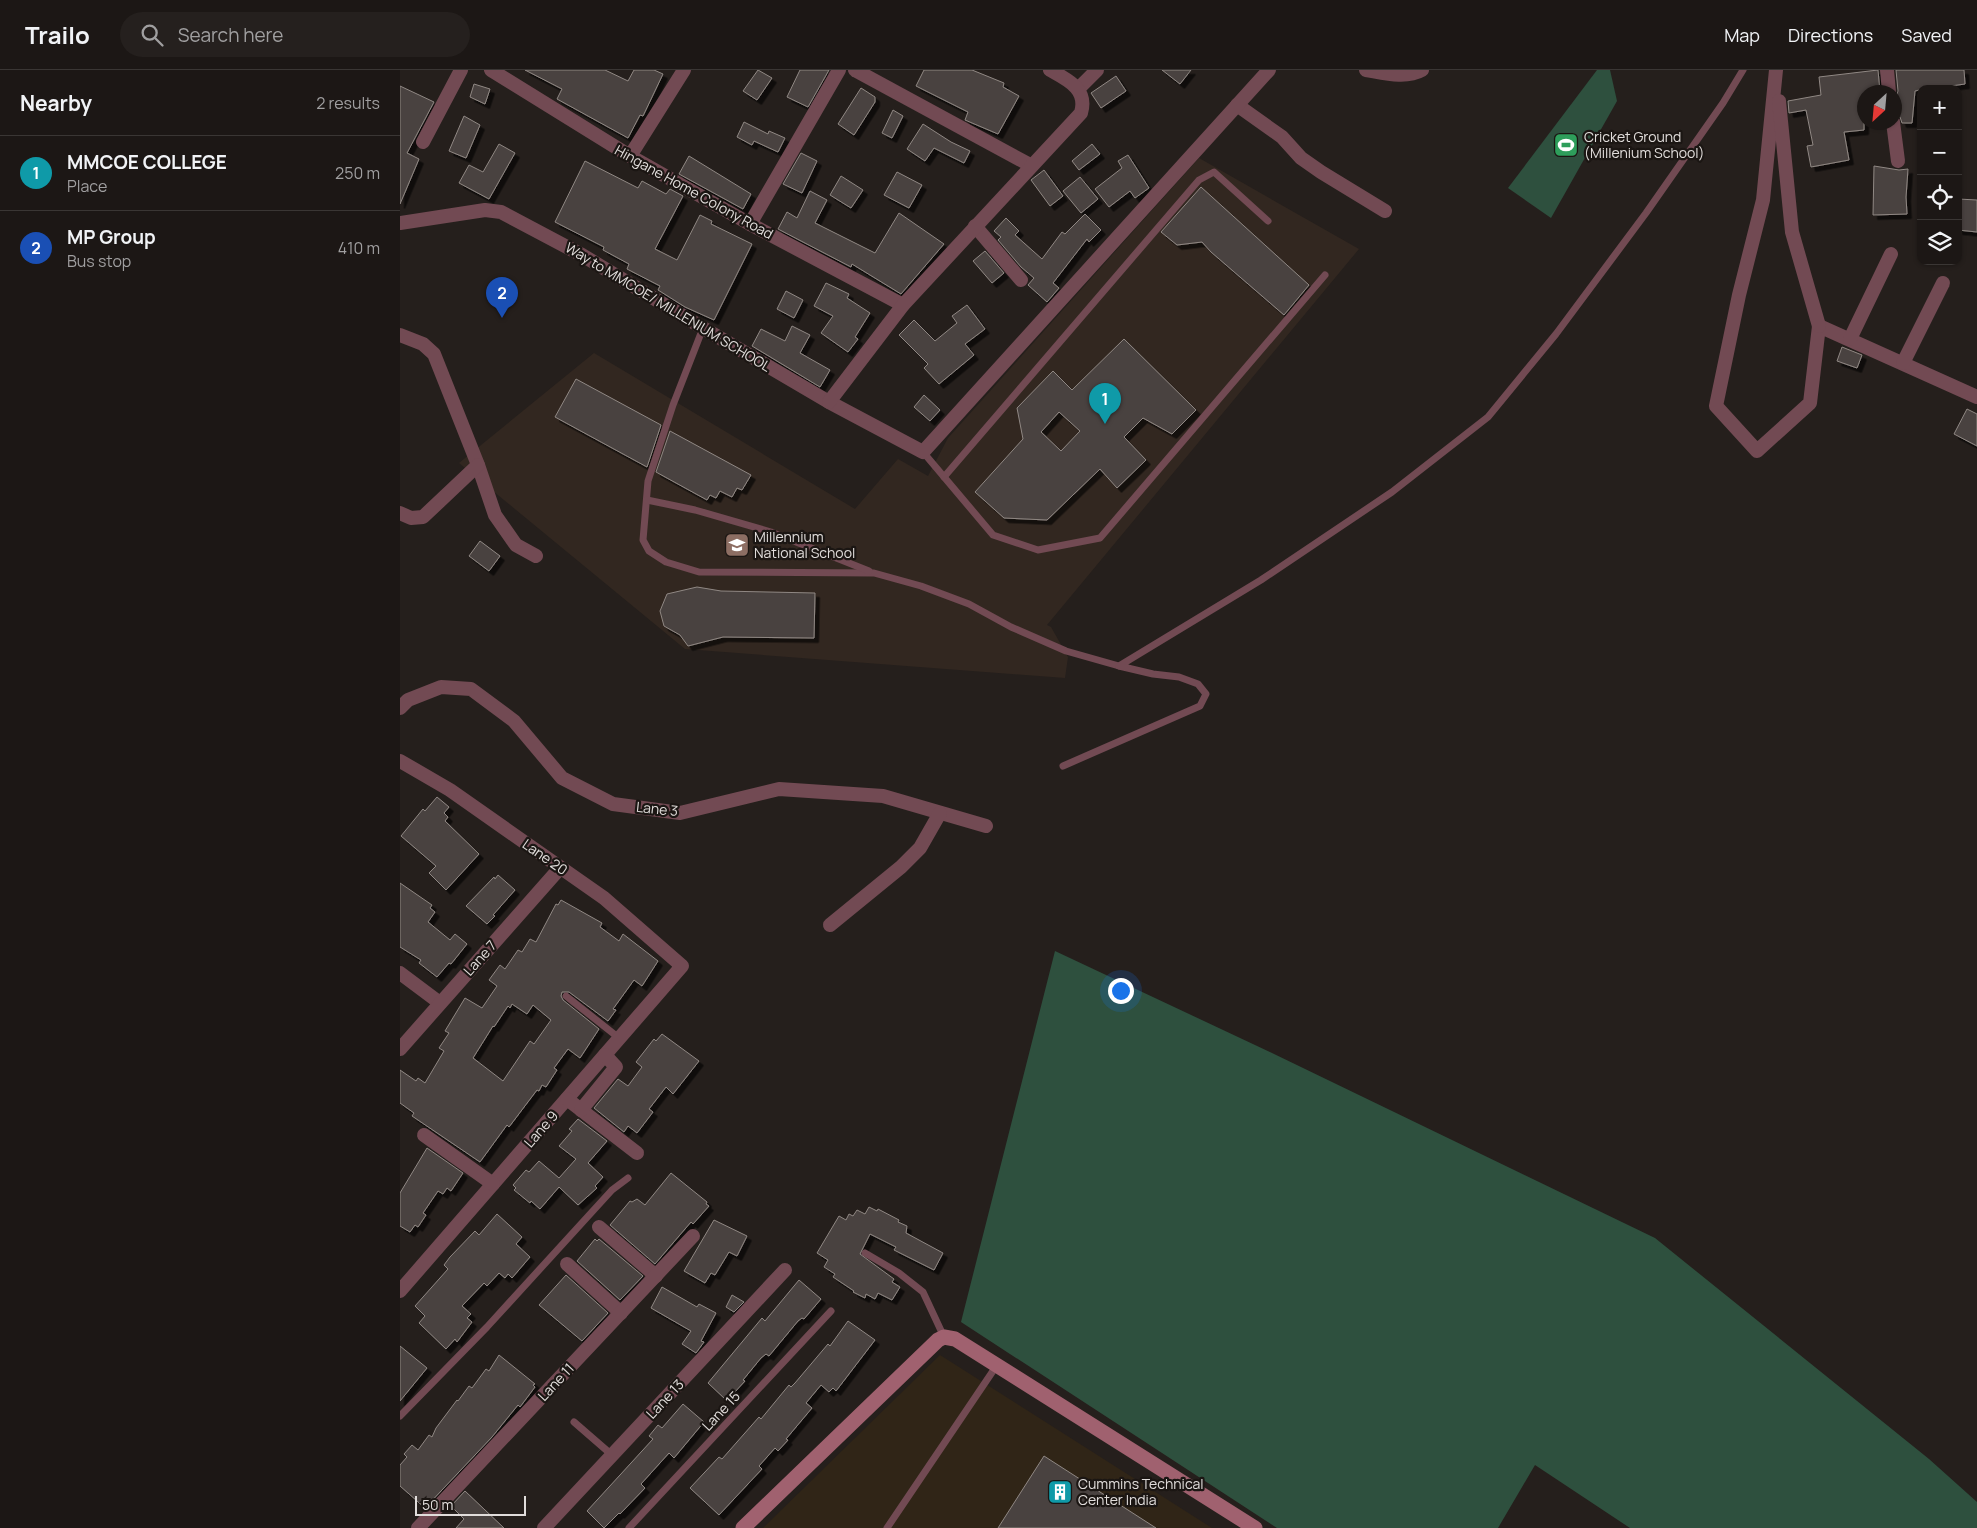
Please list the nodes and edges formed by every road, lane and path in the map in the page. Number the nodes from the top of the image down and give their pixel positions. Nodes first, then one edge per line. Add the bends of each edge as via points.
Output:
1 (461, 70) edge
2 (490, 70) edge
3 (684, 70) edge
4 (839, 70) edge
5 (855, 70) edge
6 (1050, 70) edge
7 (1097, 70) edge
8 (1269, 70) edge
9 (1366, 70) edge
10 (1422, 70) edge
11 (1743, 70) edge
12 (1886, 70) edge
13 (1888, 85) edge
14 (1078, 90) junction
15 (1237, 105) junction
16 (1894, 130) edge
17 (423, 142) dead end
18 (630, 156) junction
19 (1898, 161) dead end
20 (1030, 165) junction
21 (1385, 211) dead end
22 (1268, 221) dead end
23 (400, 223) edge
24 (750, 224) junction
25 (976, 226) junction
26 (1891, 254) dead end
27 (1325, 274) dead end
28 (1021, 280) dead end
29 (1943, 283) dead end
30 (903, 305) junction
31 (1819, 326) junction
32 (703, 328) junction
33 (400, 335) edge
34 (1850, 340) junction
35 (1903, 364) junction
36 (1977, 397) edge
37 (829, 402) junction
38 (923, 452) junction
39 (478, 465) junction
40 (944, 477) junction
41 (647, 500) junction
42 (400, 513) edge
43 (536, 556) dead end
44 (874, 572) junction
45 (1119, 666) junction
46 (400, 708) edge
47 (400, 761) edge
48 (1063, 766) dead end
49 (940, 813) junction
50 (986, 826) dead end
51 (560, 868) junction
52 (830, 925) dead end
53 (682, 966) joint
54 (400, 973) edge
55 (566, 996) dead end
56 (440, 1004) junction
57 (620, 1038) junction
58 (400, 1049) edge
59 (605, 1055) junction
60 (567, 1099) junction
61 (581, 1110) junction
62 (424, 1135) dead end
63 (637, 1153) dead end
64 (628, 1178) dead end
65 (494, 1184) junction
66 (599, 1226) dead end
67 (693, 1236) dead end
68 (865, 1253) dead end
69 (567, 1264) dead end
70 (785, 1270) dead end
71 (656, 1276) junction
72 (400, 1292) edge
73 (831, 1311) dead end
74 (621, 1313) junction
75 (944, 1337) junction
76 (997, 1366) junction
77 (400, 1416) edge
78 (574, 1422) dead end
79 (612, 1455) junction
80 (418, 1528) edge
81 (544, 1528) edge
82 (629, 1528) edge
83 (743, 1528) edge
84 (887, 1528) edge
85 (1255, 1528) edge

1 - 17 street
2 - 18 street, Hingane Home Colony Road
3 - 18 street
4 - 24 street
5 - 20 street
6 - 14 street via 1070,81
7 - 14 street
8 - 15 street
9 - 10 street via 1407,75
11 - 45 lane via 1646,213 1556,334 1488,417 1392,492 1261,580
12 - 13 street
14 - 20 street via 1082,97 1081,113
15 - 21 street via 1282,137 1301,158
15 - 38 street
16 - 19 street
18 - 24 street, Hingane Home Colony Road
20 - 25 street
22 - 40 lane via 1214,172 1199,180
23 - 32 street, Way to MMCOE/ MILLENIUM SCHOOL via 486,210 501,212 582,255
24 - 30 street, Hingane Home Colony Road
25 - 28 street
25 - 30 street
26 - 34 street
27 - 40 lane via 1100,538 1038,550 993,535
29 - 35 street
30 - 37 street
31 - 31 street via 1792,232 1776,70 1763,200 1716,406 1757,451 1810,403
31 - 34 street
32 - 37 street, Way to MMCOE/ MILLENIUM SCHOOL
32 - 41 lane via 648,481
33 - 39 street via 423,344 434,354
34 - 35 street
35 - 36 street
37 - 38 street, Way to MMCOE/ MILLENIUM SCHOOL
38 - 40 lane
39 - 42 street via 423,517 412,518
39 - 43 street via 495,515 516,545
41 - 44 lane via 696,510 771,532
41 - 44 lane via 643,540 648,551 666,562 699,572
44 - 45 lane via 969,604 1066,652
45 - 48 lane via 1179,677 1198,684 1206,694 1200,706
46 - 49 street, Lane 3 via 408,700 442,687 471,689 514,721 562,778 612,804 680,813 779,789 883,796
47 - 51 street, Lane 20 via 450,790
49 - 50 street, Lane 3
49 - 52 street via 920,848 880,886
51 - 53 street, Lane 20 via 604,898
51 - 56 street, Lane 7
53 - 57 street, Lane 9
54 - 56 street
55 - 57 lane
56 - 58 street, Lane 7
57 - 59 street, Lane 9
59 - 60 street, Lane 9
59 - 61 street via 616,1067
60 - 61 street
60 - 65 street, Lane 9
61 - 63 street
62 - 65 street
64 - 77 lane via 612,1190 488,1327
65 - 72 street, Lane 9
66 - 71 street
67 - 71 street, Lane 11
68 - 75 lane via 923,1292
69 - 74 street
70 - 79 street, Lane 13
71 - 74 street, Lane 11
73 - 82 lane, Lane 15
74 - 80 street, Lane 11
75 - 76 street via 955,1339
75 - 83 street
76 - 84 lane
76 - 85 street
78 - 79 lane
79 - 81 street, Lane 13

